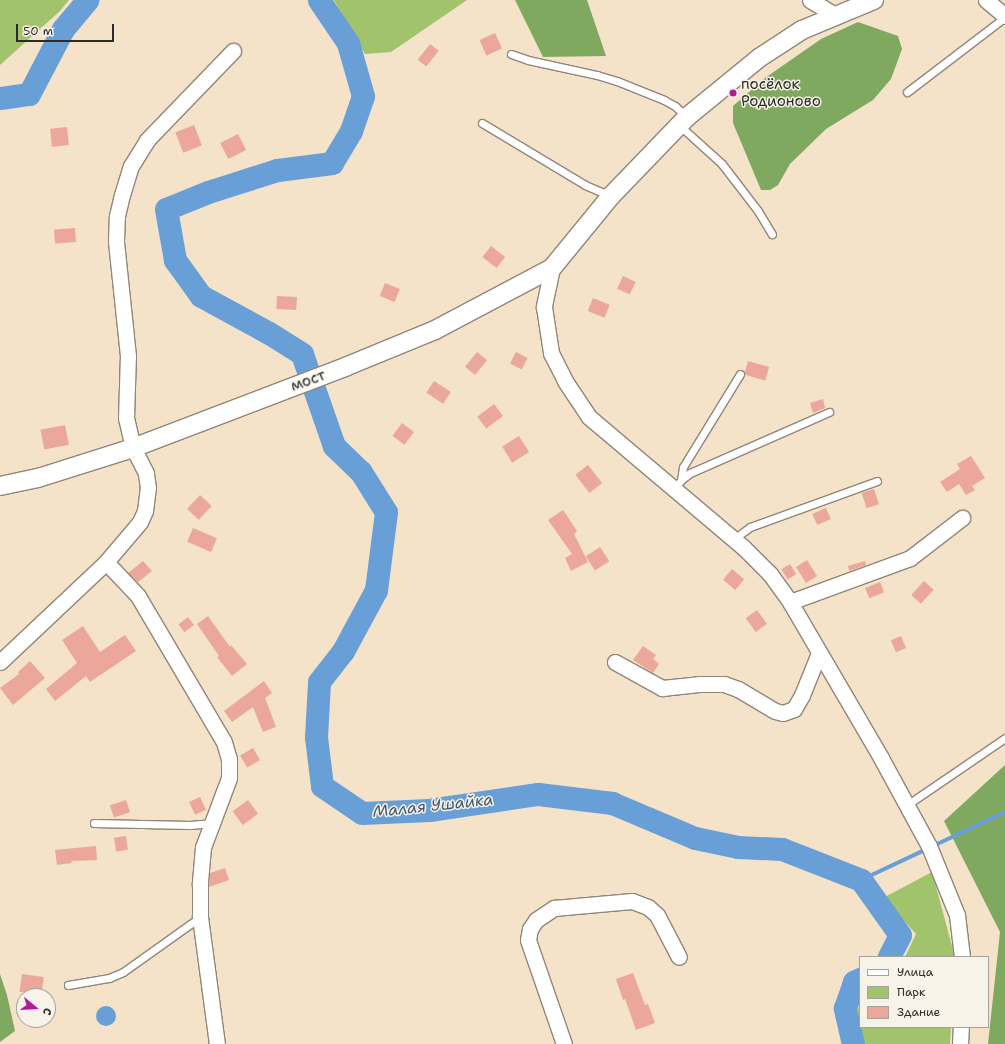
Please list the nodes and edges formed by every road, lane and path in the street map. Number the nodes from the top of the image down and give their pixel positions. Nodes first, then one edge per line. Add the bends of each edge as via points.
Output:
1 (810, 0) edge
2 (874, 0) edge
3 (986, 0) edge
4 (835, 15) junction
5 (1005, 16) edge
6 (233, 51) dead end
7 (512, 54) dead end
8 (906, 92) dead end
9 (683, 121) junction
10 (482, 123) dead end
11 (611, 196) junction
12 (772, 234) dead end
13 (552, 268) junction
14 (740, 374) dead end
15 (829, 412) dead end
16 (133, 448) junction
17 (877, 481) dead end
18 (678, 484) junction
19 (0, 486) edge
20 (962, 518) dead end
21 (734, 539) junction
22 (106, 562) junction
23 (790, 602) junction
24 (819, 653) junction
25 (0, 662) edge
26 (615, 662) dead end
27 (1005, 738) edge
28 (907, 805) junction
29 (94, 822) dead end
30 (212, 823) junction
31 (200, 917) junction
32 (962, 956) edge
33 (679, 957) dead end
34 (68, 985) dead end
35 (961, 1028) edge
36 (217, 1044) edge
37 (564, 1044) edge
38 (960, 1044) edge

1 - 4 street
2 - 4 street
3 - 5 street
4 - 9 street via 802,30 759,58
5 - 8 lane
6 - 16 street via 147,140 131,166 122,195 116,241 128,356 126,418
7 - 9 lane via 597,75 664,100 675,106
9 - 11 street
9 - 12 lane via 722,164
10 - 11 lane via 585,185
11 - 13 street
13 - 16 street, мост via 435,330
13 - 18 street via 544,307 551,353 565,381 588,417
14 - 18 lane via 683,467
15 - 18 lane via 690,473
16 - 19 street, мост via 38,478
16 - 22 street via 146,473 148,488 145,511 140,522
17 - 21 lane via 750,527
18 - 21 street
20 - 23 street via 910,558
21 - 23 street via 770,574
22 - 25 street
22 - 30 street via 138,596 224,742 230,769 229,778
23 - 24 street
24 - 26 street via 794,709 783,712 775,712 738,689 724,684 662,688
24 - 28 street
27 - 28 lane
28 - 32 street via 929,846 957,916
29 - 30 lane via 190,825
30 - 31 street via 204,847
31 - 34 lane via 123,972 109,978
31 - 36 street
33 - 37 street via 657,915 632,901 554,908 536,920 530,929 528,940
35 - 38 street

